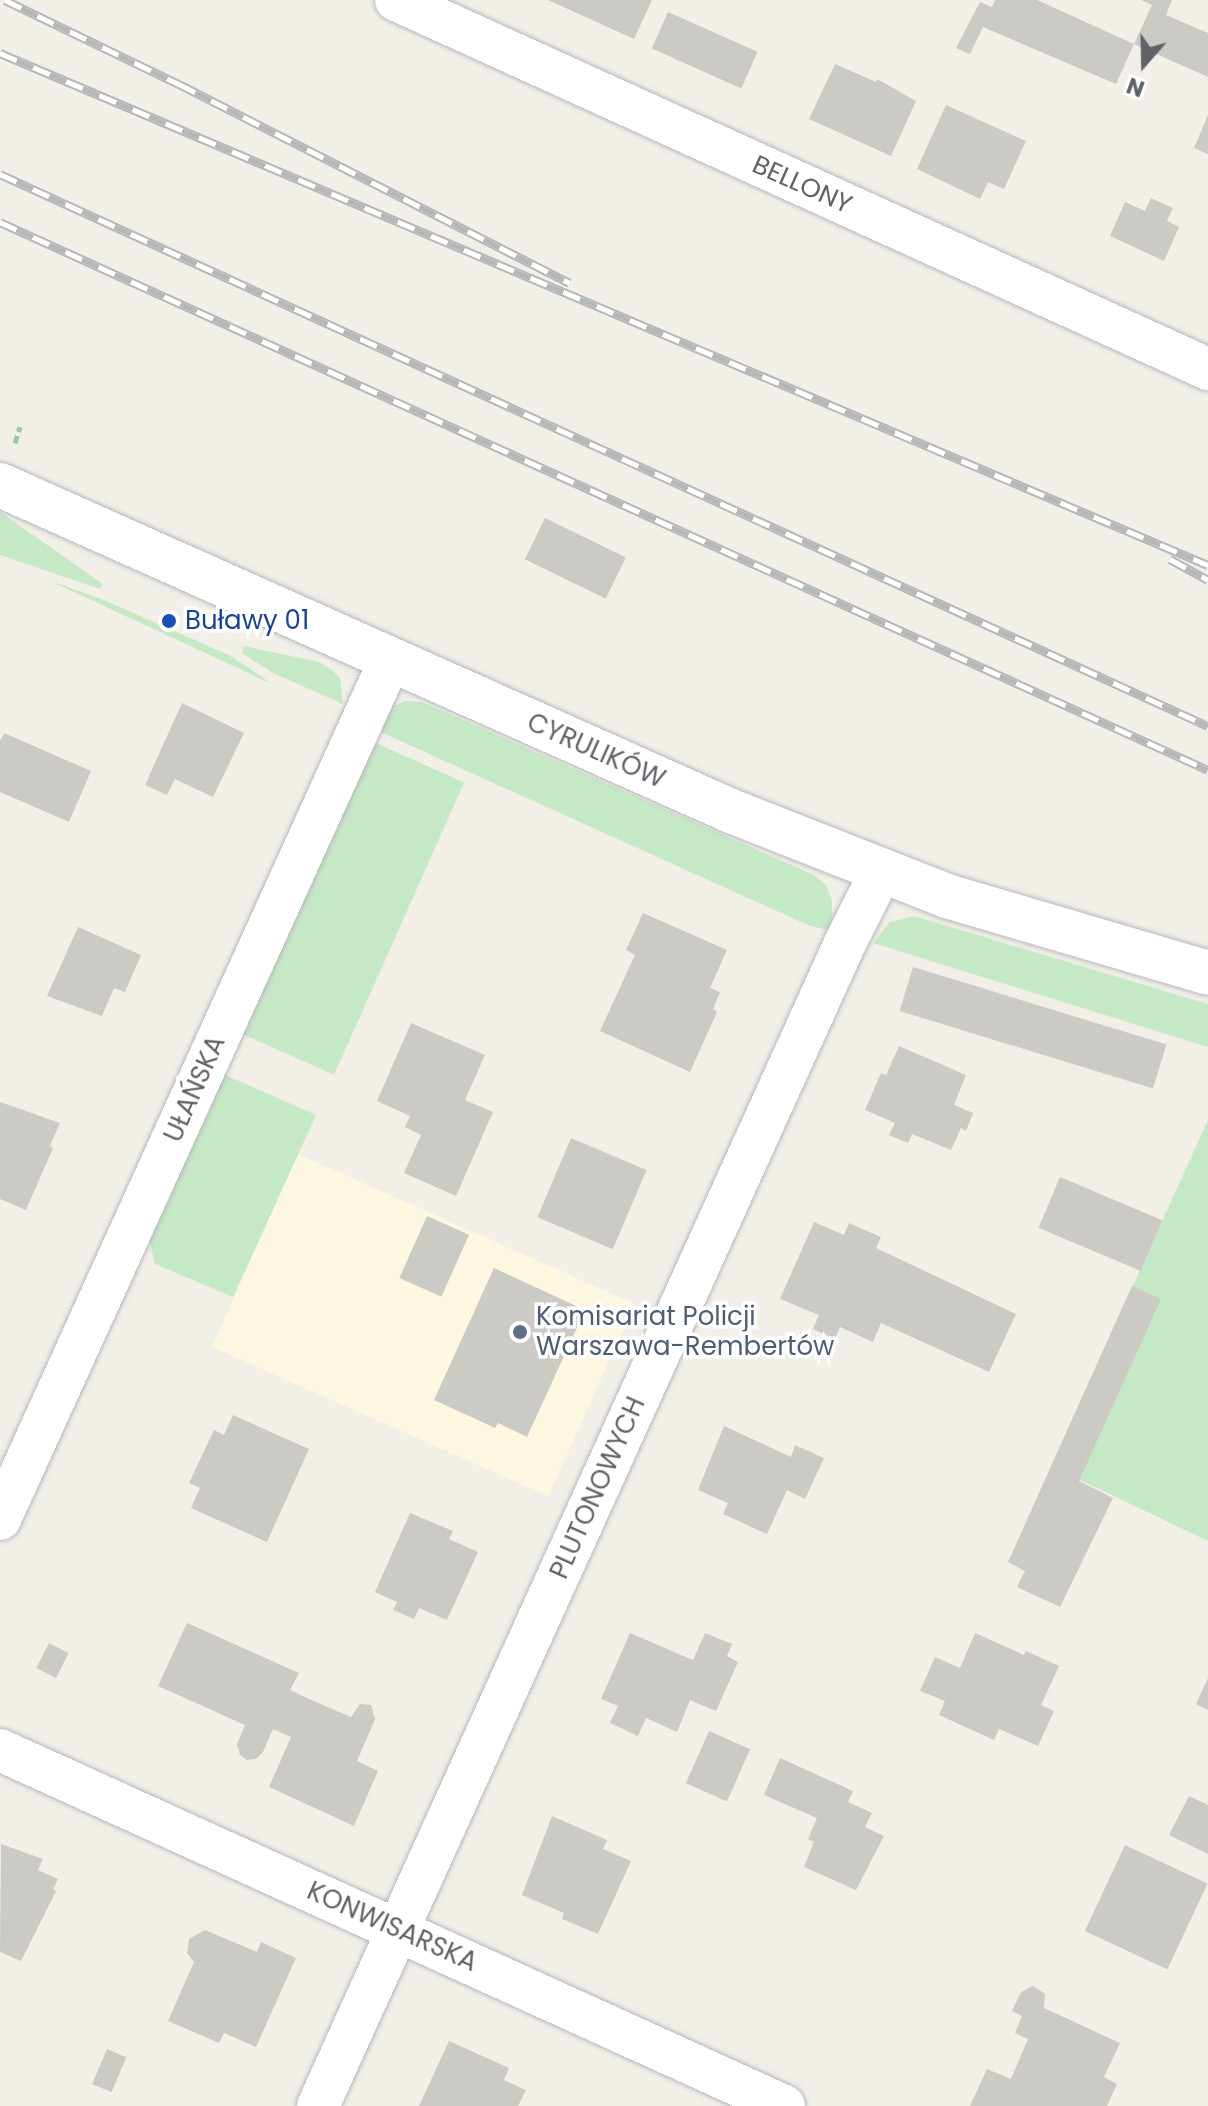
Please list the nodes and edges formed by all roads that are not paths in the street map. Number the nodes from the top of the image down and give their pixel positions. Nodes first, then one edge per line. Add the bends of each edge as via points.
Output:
1 (396, 0) edge
2 (1208, 369) edge
3 (0, 485) edge
4 (390, 660) junction
5 (881, 872) junction
6 (1208, 973) edge
7 (0, 1519) edge
8 (0, 1750) edge
9 (397, 1929) junction
10 (318, 2106) edge
11 (784, 2106) edge

1 - 2 street, BELLONY
3 - 4 main road, CYRULIKÓW
4 - 5 main road, CYRULIKÓW
4 - 7 street, UŁAŃSKA
5 - 6 main road, CYRULIKÓW
5 - 9 street, PLUTONOWYCH
8 - 9 street, KONWISARSKA
9 - 10 street, PLUTONOWYCH
9 - 11 street, KONWISARSKA

